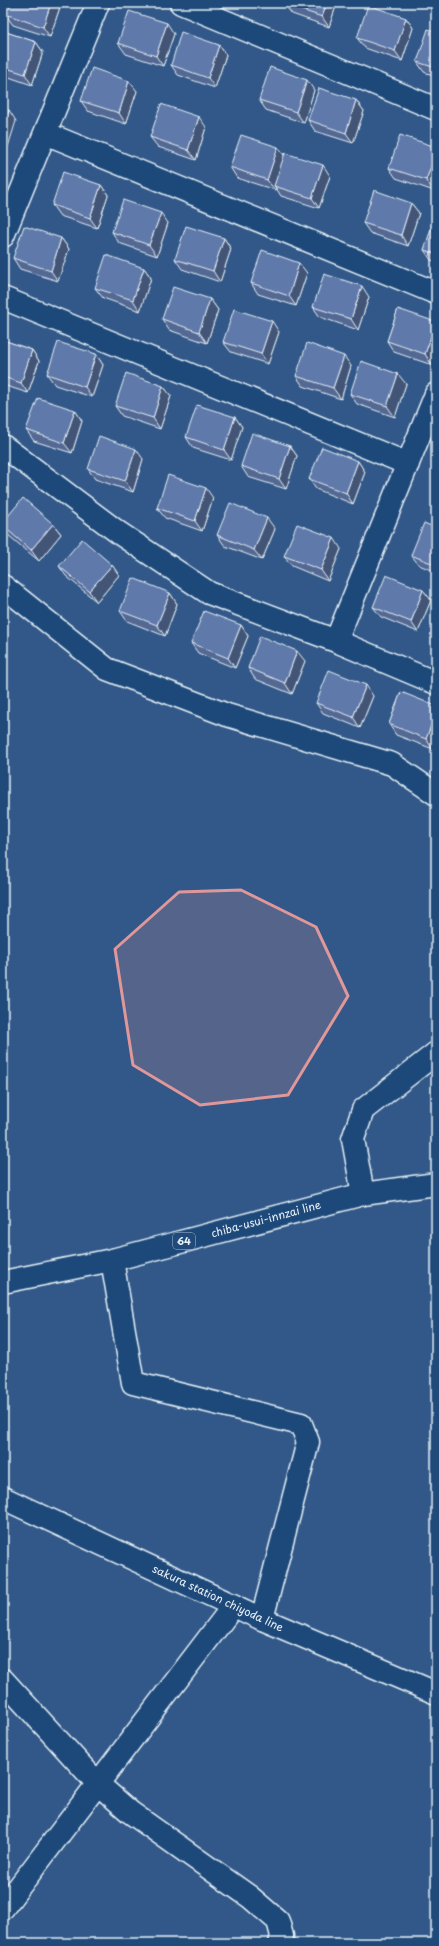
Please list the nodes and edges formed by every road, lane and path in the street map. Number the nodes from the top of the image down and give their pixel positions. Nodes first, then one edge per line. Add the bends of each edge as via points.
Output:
1 (98, 3) edge
2 (181, 3) edge
3 (436, 109) edge
4 (45, 133) junction
5 (3, 236) edge
6 (436, 293) edge
7 (3, 298) edge
8 (436, 394) edge
9 (3, 446) edge
10 (408, 464) junction
11 (3, 586) edge
12 (336, 641) junction
13 (436, 683) edge
14 (436, 794) edge
15 (436, 1053) edge
16 (436, 1184) edge
17 (363, 1194) junction
18 (112, 1260) junction
19 (3, 1282) edge
20 (3, 1498) edge
21 (234, 1606) junction
22 (262, 1619) junction
23 (3, 1680) edge
24 (436, 1693) edge
25 (98, 1784) junction
26 (3, 1908) edge
27 (280, 1943) edge

1 - 4 street
2 - 3 street
4 - 5 street
4 - 6 street
7 - 10 street
8 - 10 street
9 - 12 street via 120,533 209,593
10 - 12 street
11 - 14 street via 107,669 228,715 392,764
12 - 13 street
15 - 17 street via 363,1110 353,1139
16 - 17 street, chiba-usui-innzai line / 64
17 - 18 street, chiba-usui-innzai line / 64
18 - 19 street, chiba-usui-innzai line / 64
18 - 22 street via 133,1383 301,1424 308,1442
20 - 21 street, sakura station chiyoda line
21 - 22 street, sakura station chiyoda line
21 - 25 street
22 - 24 street, sakura station chiyoda line
23 - 25 street
25 - 26 street
25 - 27 street via 130,1812 250,1897 278,1921 282,1936

